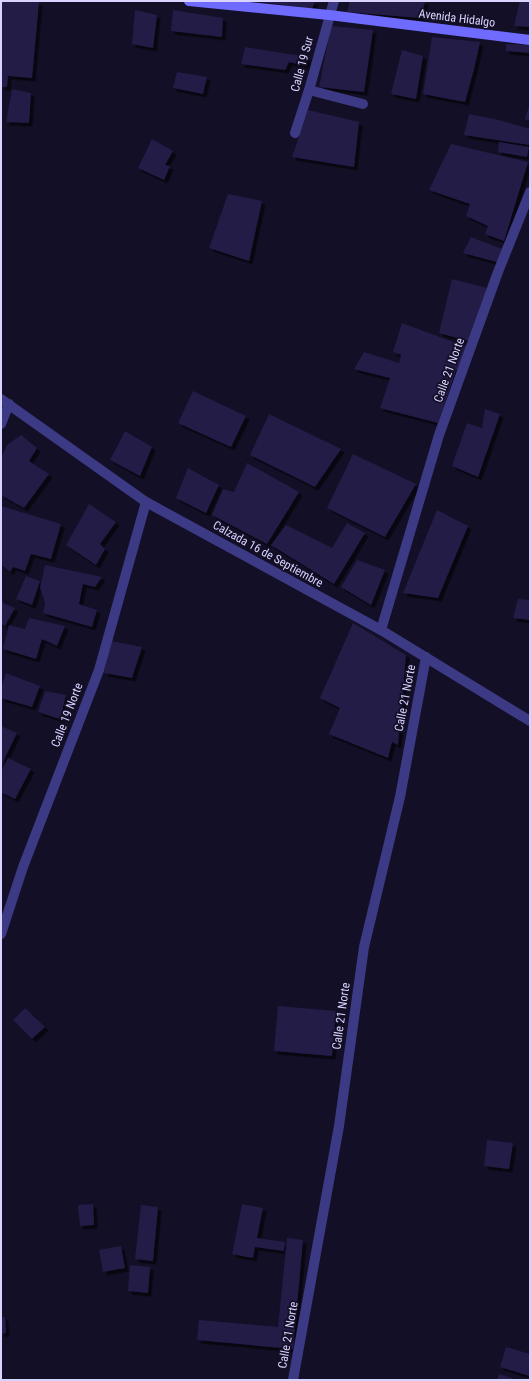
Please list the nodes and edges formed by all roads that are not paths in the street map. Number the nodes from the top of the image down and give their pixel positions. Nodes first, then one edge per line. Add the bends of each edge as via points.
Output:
1 (189, 1) edge
2 (334, 1) edge
3 (329, 15) junction
4 (530, 40) edge
5 (309, 90) junction
6 (363, 104) dead end
7 (295, 134) dead end
8 (530, 192) edge
9 (5, 401) edge
10 (1, 424) edge
11 (146, 502) junction
12 (381, 630) junction
13 (426, 657) junction
14 (530, 721) edge
15 (1, 934) edge
16 (293, 1380) edge

1 - 3 street, Avenida Hidalgo
2 - 3 street, Calle 19 Sur
3 - 4 street, Avenida Hidalgo
3 - 5 street, Calle 19 Sur
5 - 6 street
5 - 7 street, Calle 19 Sur
8 - 12 street, Calle 21 Norte via 498,272 440,435
9 - 10 street
9 - 11 street, Calzada 16 de Septiembre
11 - 12 street, Calzada 16 de Septiembre
11 - 15 street, Calle 19 Norte via 99,670 23,867
12 - 13 street, Calzada 16 de Septiembre
13 - 14 street, Calzada 16 de Septiembre
13 - 16 street, Calle 21 Norte via 400,797 364,947 339,1126

